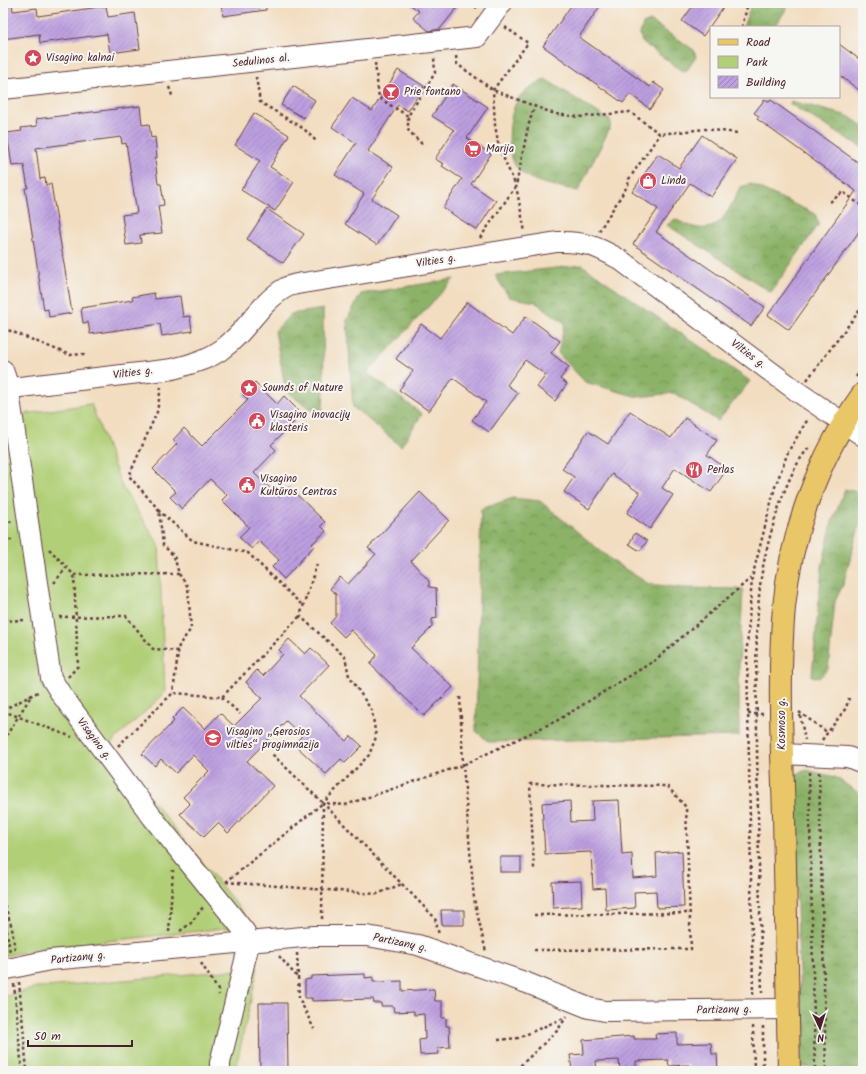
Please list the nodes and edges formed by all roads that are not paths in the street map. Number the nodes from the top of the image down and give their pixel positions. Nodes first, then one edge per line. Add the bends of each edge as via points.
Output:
1 (497, 10) edge
2 (3, 89) edge
3 (5, 382) edge
4 (856, 408) edge
5 (863, 436) edge
6 (782, 754) junction
7 (863, 763) edge
8 (256, 941) junction
9 (8, 969) edge
10 (788, 1009) junction
11 (220, 1071) edge
12 (789, 1071) edge

1 - 2 street, Sedulinos al. via 477,37
3 - 4 street, Vilties g. via 173,369 200,362 222,350 270,300 286,288 323,279 467,256 557,242 576,242 591,244 619,259 832,416
3 - 8 street, Visagino g. via 51,678 153,818 174,843 220,887 245,932
4 - 5 street, Vilties g.
4 - 6 main road, Kosmoso g. via 817,477 797,535 788,579 782,635
6 - 7 street via 816,751 848,757
6 - 10 main road, Kosmoso g.
8 - 9 street, Partizanų g. via 50,960
8 - 10 street, Partizanų g. via 322,936 367,936 418,945 490,970 571,1010 589,1008 616,1012
8 - 11 street via 247,952
10 - 12 main road, Kosmoso g.

